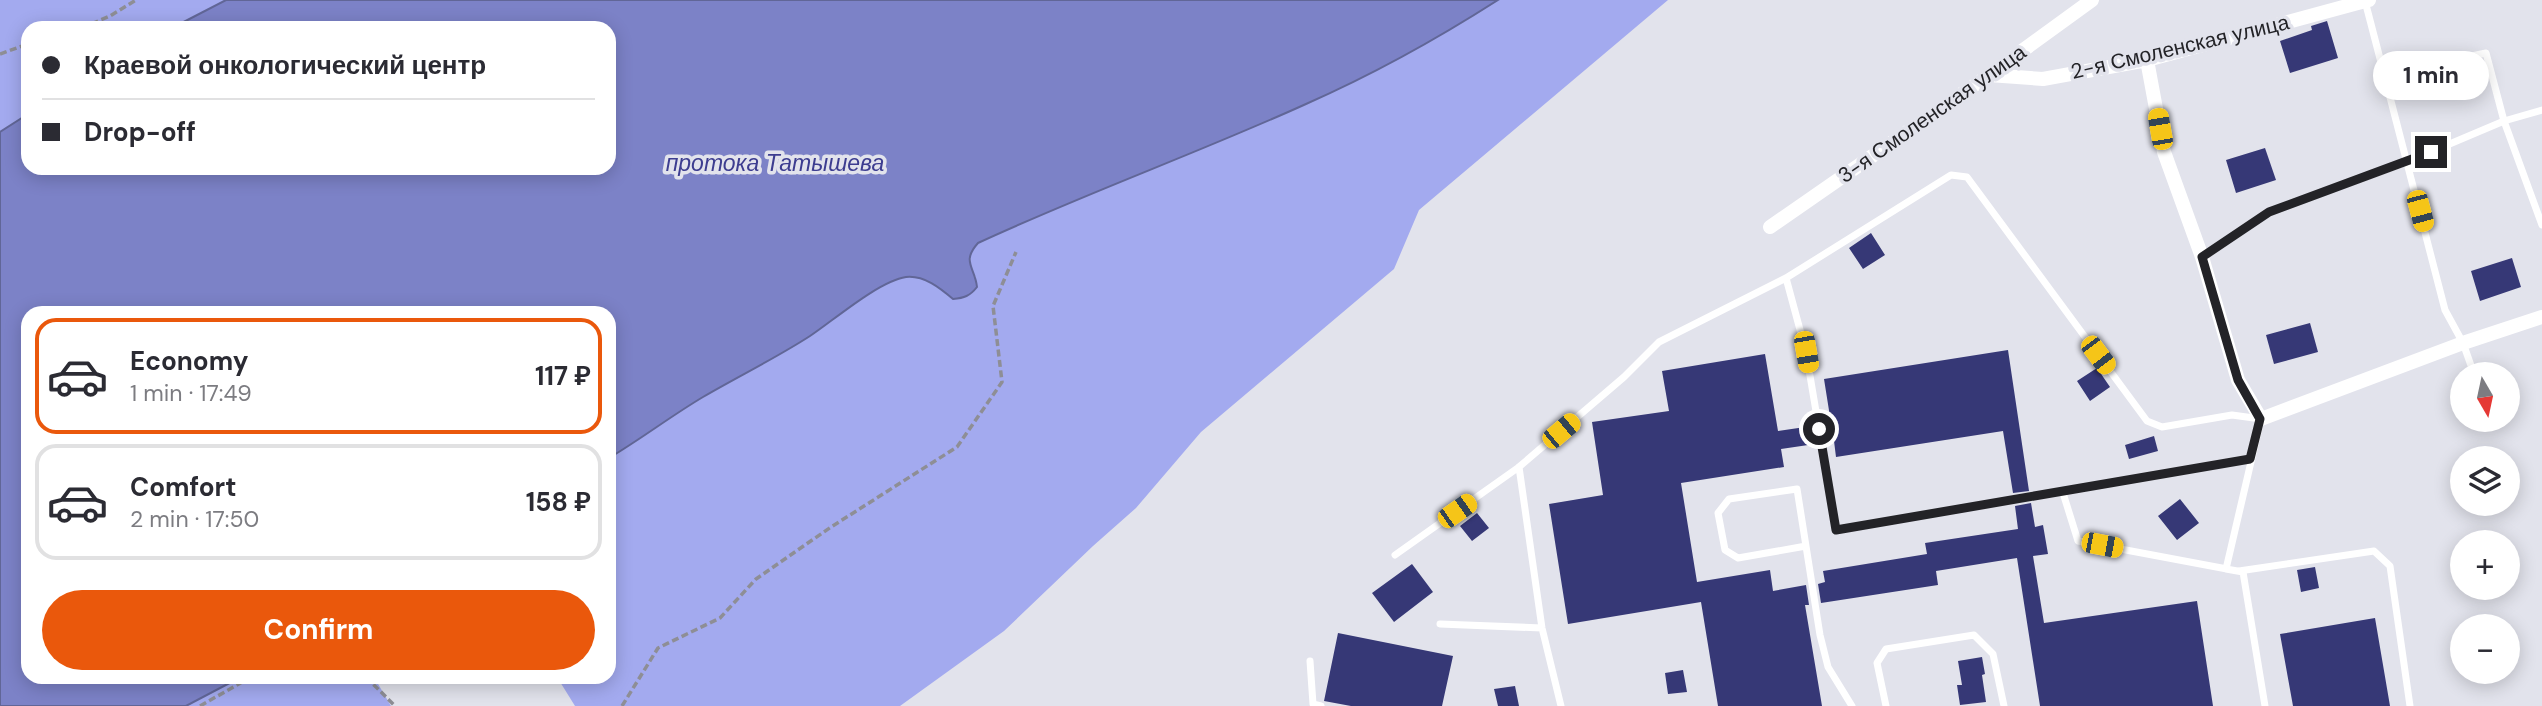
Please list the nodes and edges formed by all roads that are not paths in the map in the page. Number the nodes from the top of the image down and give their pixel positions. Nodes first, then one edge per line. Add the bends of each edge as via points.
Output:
1 (2092, 0) edge
2 (2367, 1) edge
3 (2147, 60) junction
4 (2384, 74) junction
5 (1989, 75) junction
6 (2542, 110) edge
7 (2504, 121) junction
8 (2407, 162) junction
9 (2542, 225) edge
10 (1770, 227) dead end
11 (2202, 257) junction
12 (1786, 278) junction
13 (2542, 317) edge
14 (2463, 343) junction
15 (2470, 362) edge
16 (2260, 419) junction
17 (2250, 459) junction
18 (1519, 467) junction
19 (2063, 493) junction
20 (1806, 546) junction
21 (1395, 555) dead end
22 (2226, 569) junction
23 (2243, 572) junction
24 (1440, 624) dead end
25 (1542, 628) junction
26 (1310, 661) dead end
27 (1321, 706) edge
28 (1561, 706) edge
29 (1852, 706) edge
30 (1885, 706) edge
31 (2004, 706) edge
32 (2264, 706) edge
33 (2410, 706) edge

1 - 5 street, 3-я Смоленская улица
2 - 3 street, 2-я Смоленская улица
2 - 4 lane
3 - 5 street, 2-я Смоленская улица via 2043,79
3 - 11 street via 2164,152
4 - 7 lane via 2486,52
4 - 8 lane
5 - 10 street, 3-я Смоленская улица
6 - 7 lane
7 - 8 lane
7 - 9 lane
8 - 11 lane via 2269,212
8 - 14 lane via 2445,310
11 - 16 street via 2238,380
12 - 16 lane via 1951,175 1967,177 2147,421 2162,428 2232,415
12 - 18 lane via 1659,342
12 - 19 lane via 1806,352 1836,530
13 - 14 street
14 - 15 lane
14 - 16 street
16 - 17 lane
17 - 19 lane
17 - 22 lane
18 - 21 lane
18 - 25 lane
19 - 22 lane via 2078,541
20 - 20 lane via 1797,489 1729,499 1718,513 1725,550 1738,558
20 - 29 lane via 1828,667
22 - 23 lane
23 - 32 lane
23 - 33 lane via 2374,551 2390,566
24 - 25 lane
25 - 28 lane
26 - 27 lane via 1313,704
30 - 31 lane via 1877,663 1886,649 1974,635 1993,654

